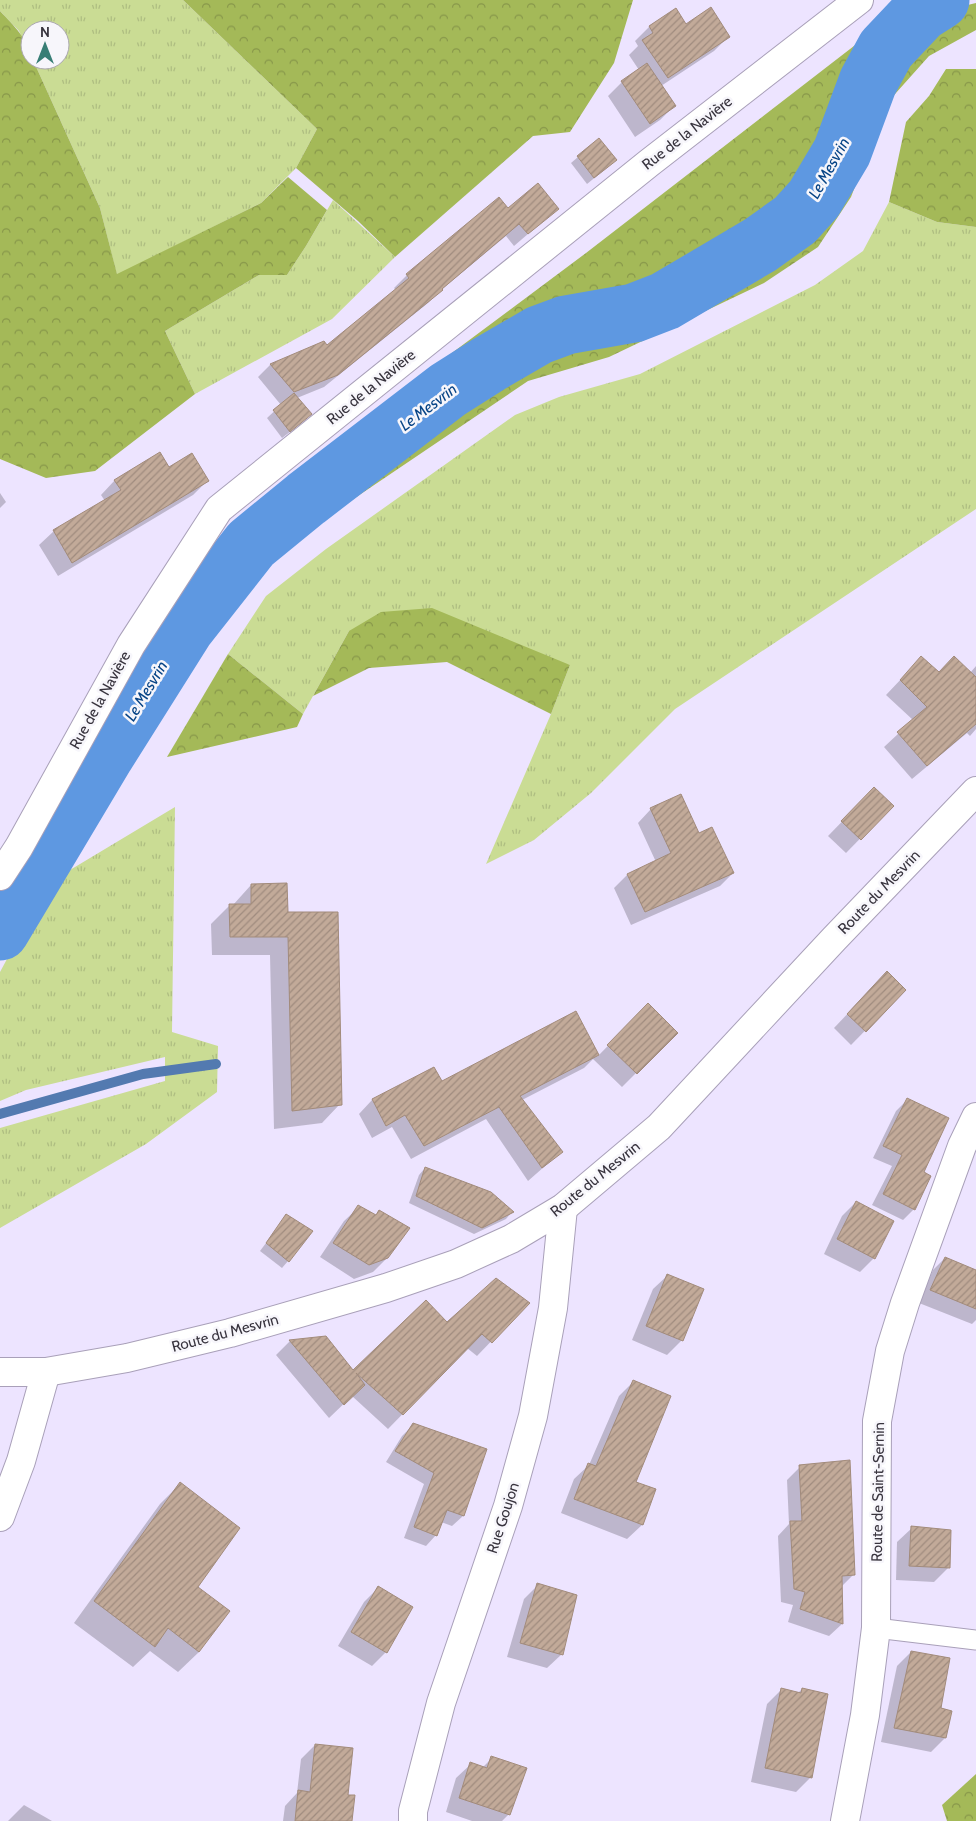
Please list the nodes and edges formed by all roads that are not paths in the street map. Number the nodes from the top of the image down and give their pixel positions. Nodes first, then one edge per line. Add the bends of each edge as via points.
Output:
1 (859, 0) edge
2 (976, 791) edge
3 (0, 876) edge
4 (976, 1116) edge
5 (563, 1208) junction
6 (0, 1372) edge
7 (46, 1372) junction
8 (0, 1517) edge
9 (876, 1628) junction
10 (976, 1640) edge
11 (413, 1821) edge
12 (846, 1821) edge

1 - 3 street, Rue de la Navière via 649,163 219,509 131,645
2 - 5 street, Route du Mesvrin via 659,1127
4 - 9 street, Route de Saint-Sernin via 904,1303 890,1351 877,1421
5 - 7 street, Route du Mesvrin via 511,1239 386,1288 230,1333 128,1358
5 - 11 street, Rue Goujon via 553,1308 533,1416 508,1506 441,1703 413,1810
6 - 7 street, Route du Mesvrin
7 - 8 street via 21,1461
9 - 10 lane
9 - 12 street, Route de Saint-Sernin

